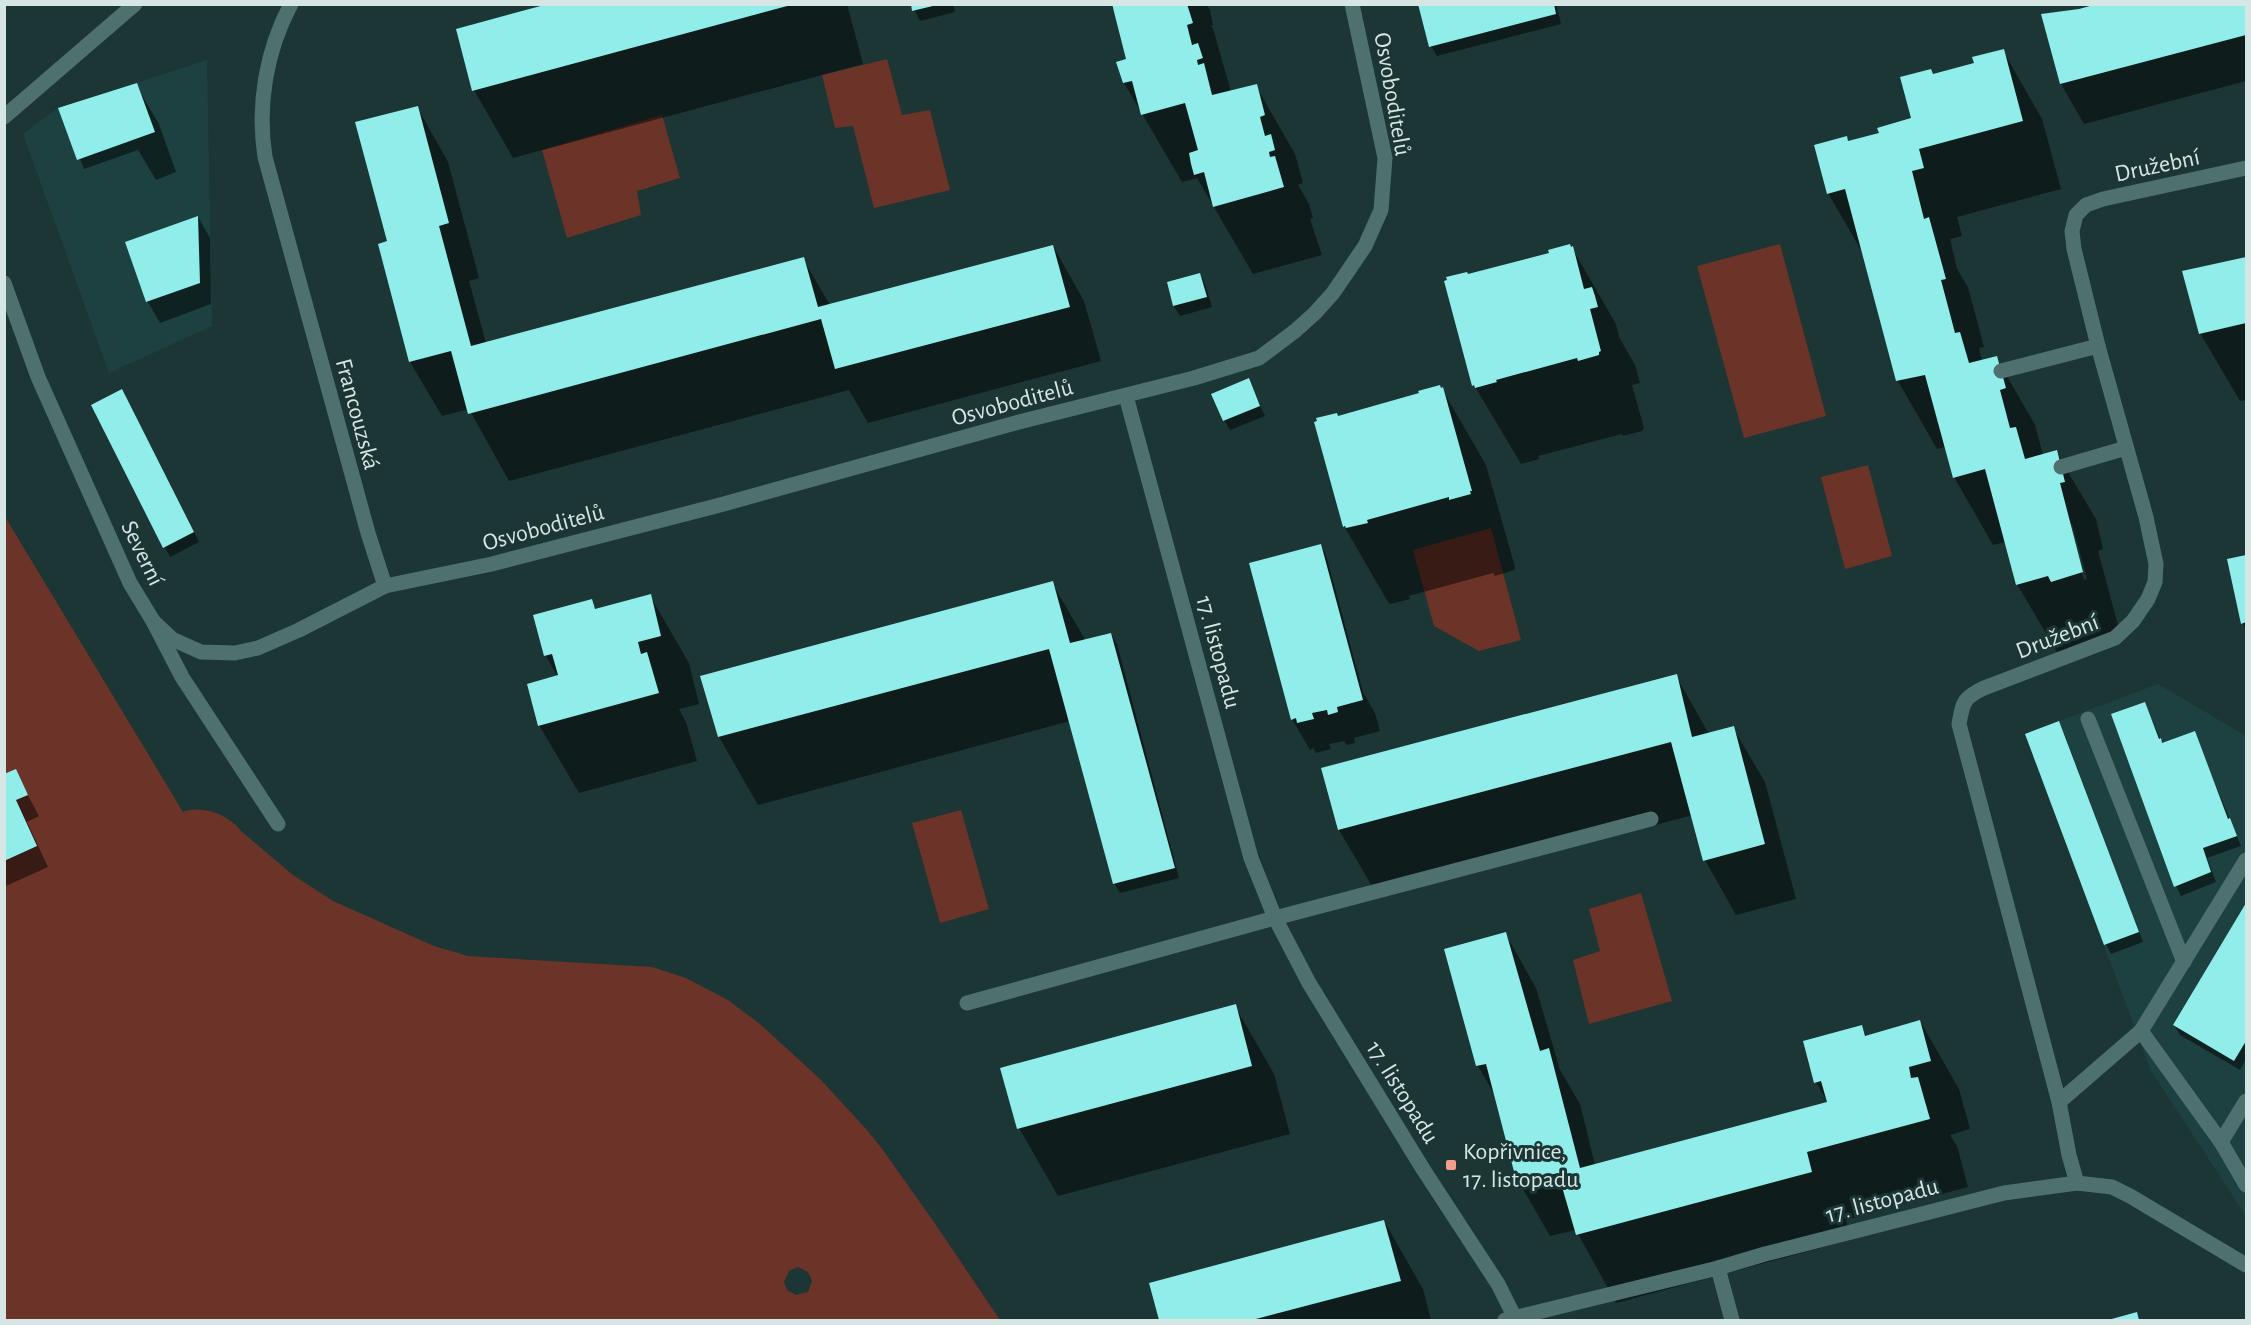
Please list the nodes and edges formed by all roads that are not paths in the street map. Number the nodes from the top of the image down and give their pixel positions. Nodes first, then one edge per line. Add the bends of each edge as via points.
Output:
1 (135, 4) edge
2 (291, 4) edge
3 (1352, 4) edge
4 (4, 117) edge
5 (2247, 168) edge
6 (4, 283) edge
7 (2098, 346) junction
8 (2001, 371) dead end
9 (1126, 396) junction
10 (2126, 448) junction
11 (2061, 467) dead end
12 (385, 586) junction
13 (153, 621) junction
14 (2088, 719) dead end
15 (1652, 819) dead end
16 (278, 824) dead end
17 (2247, 860) edge
18 (1275, 918) junction
19 (2184, 962) junction
20 (967, 1003) dead end
21 (2141, 1031) junction
22 (2247, 1101) edge
23 (2059, 1102) junction
24 (2221, 1142) junction
25 (2077, 1183) junction
26 (2247, 1185) edge
27 (2247, 1264) edge
28 (1718, 1268) junction
29 (1510, 1319) edge
30 (1732, 1320) edge

1 - 4 street
2 - 12 street, Francouzská via 279,29 266,76 261,130 265,156
3 - 9 street, Osvoboditelů via 1385,158 1381,210 1365,246 1315,313 1258,358
5 - 7 street, Družební via 2103,199 2086,205 2076,215 2072,231 2074,249
6 - 13 street, Severní via 72,457 130,583
7 - 8 street
7 - 10 street, Družební
9 - 12 street, Osvoboditelů via 492,564
9 - 18 street, 17. listopadu via 1251,858
10 - 11 street
10 - 23 street, Družební via 2156,564 2155,582 2148,599 2115,638 1966,698 1959,724
12 - 13 street via 278,640 235,653 201,651 172,639
13 - 16 street, Severní via 182,677
14 - 19 street
15 - 18 street
17 - 19 street
18 - 20 street
18 - 29 street, 17. listopadu via 1309,983 1498,1284
19 - 21 street
21 - 23 street
21 - 24 street
22 - 24 street
23 - 25 street, Družební
24 - 26 street
25 - 27 street, 17. listopadu via 2112,1187
25 - 28 street, 17. listopadu via 1986,1197
28 - 29 street, 17. listopadu
28 - 30 street

